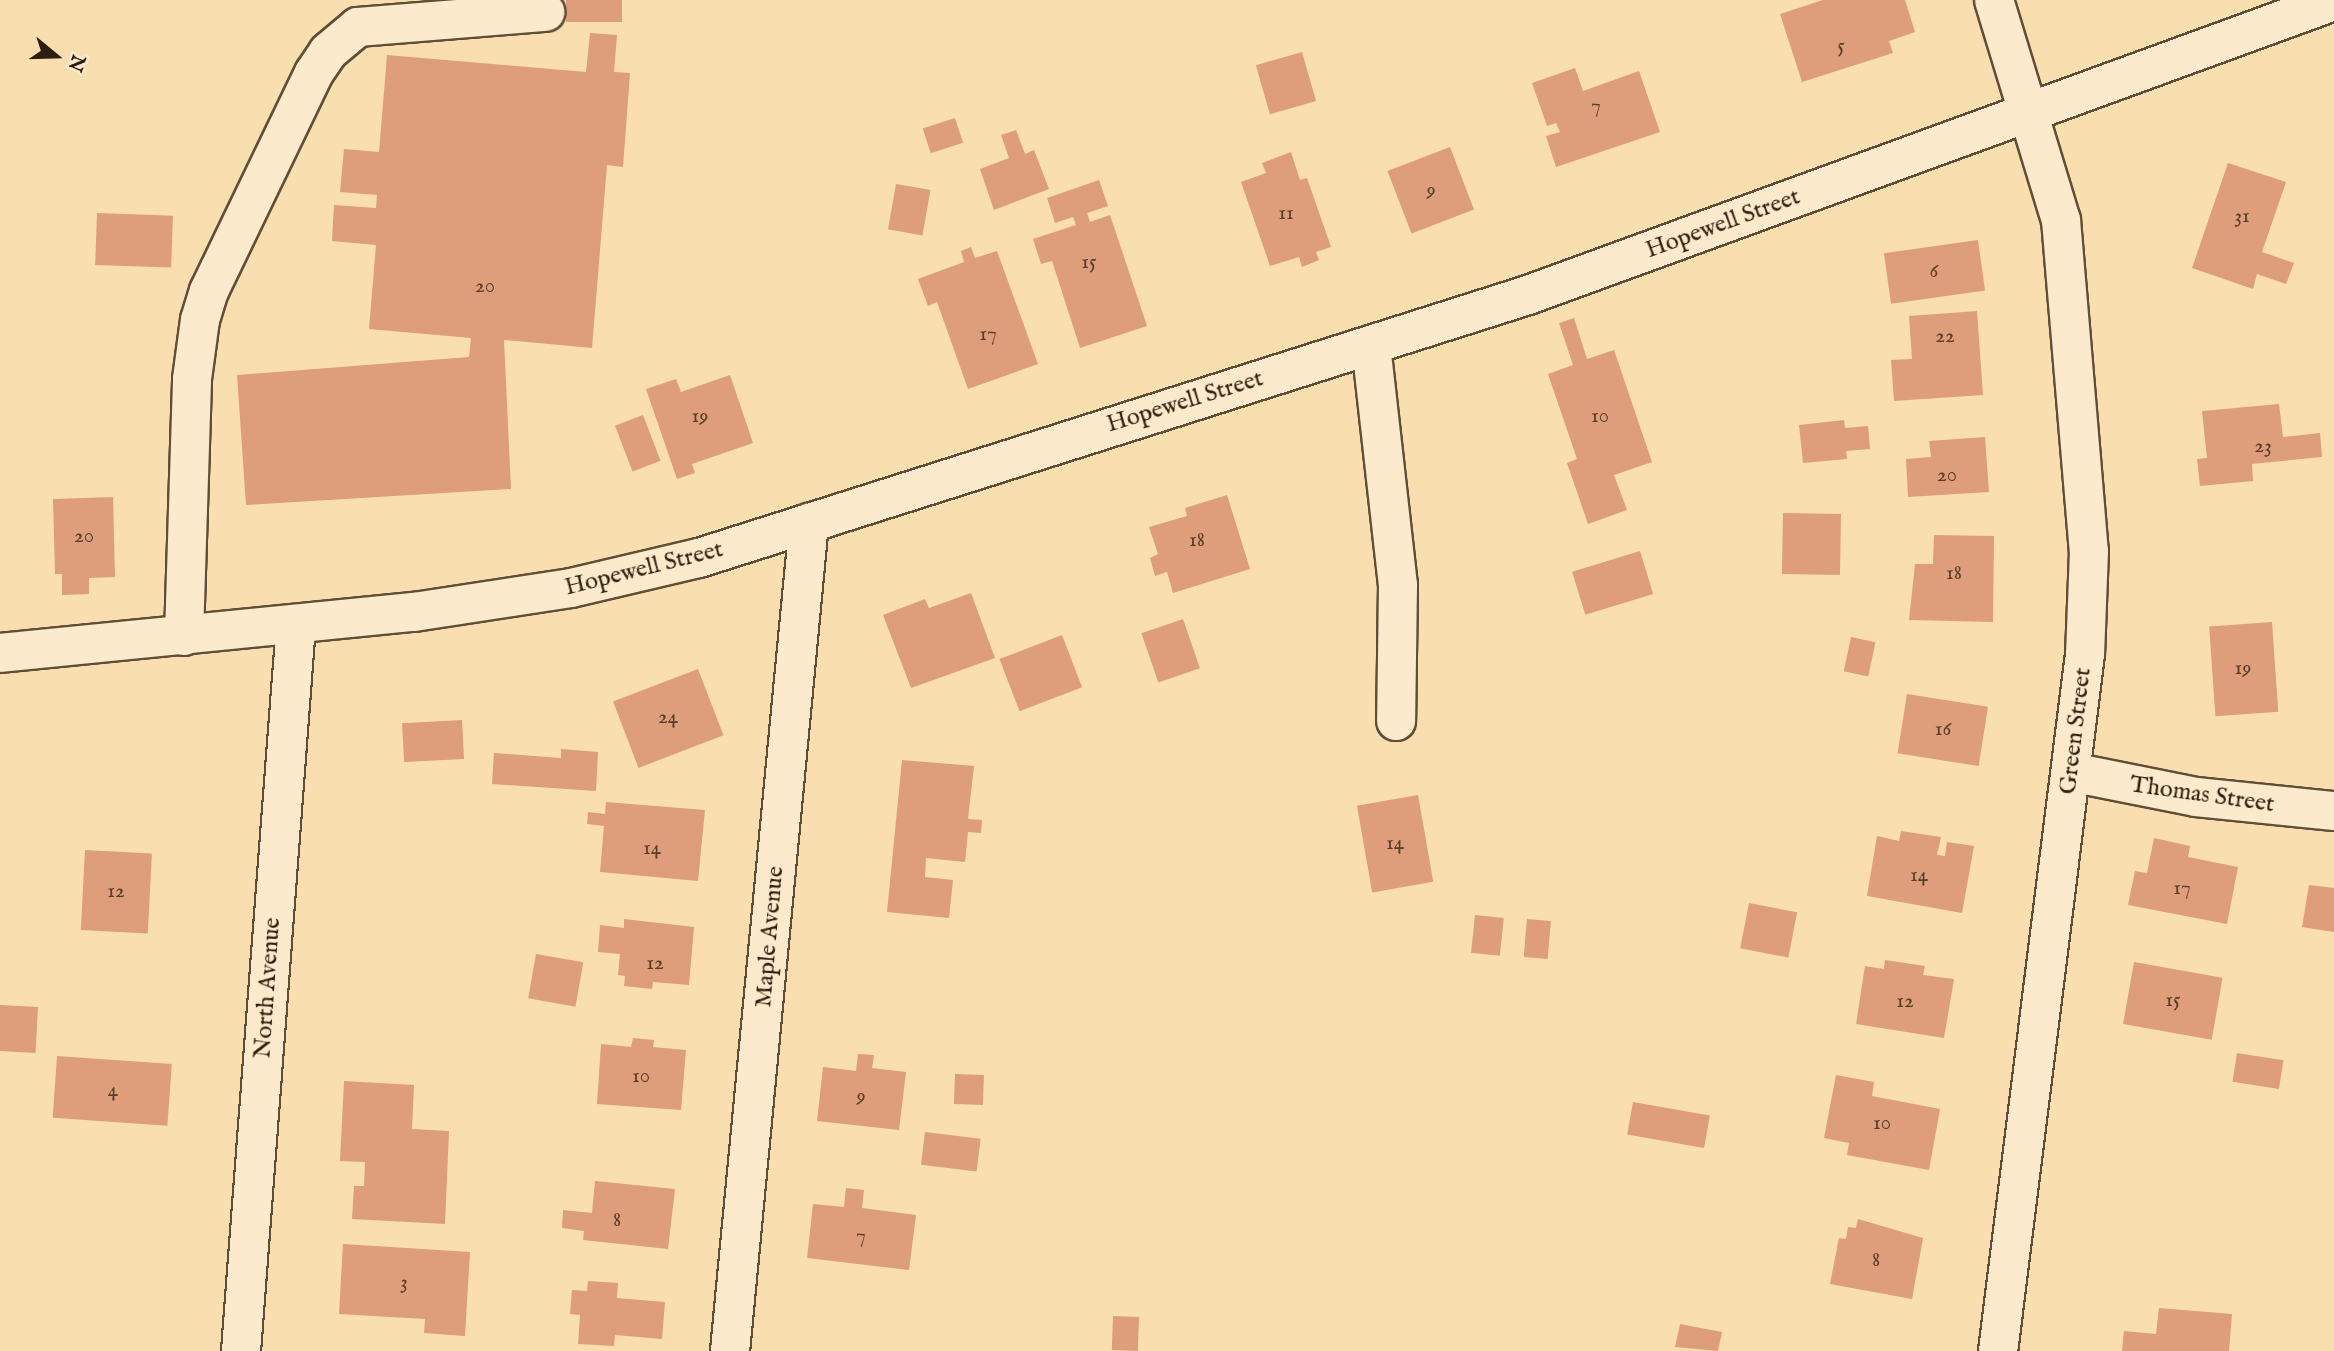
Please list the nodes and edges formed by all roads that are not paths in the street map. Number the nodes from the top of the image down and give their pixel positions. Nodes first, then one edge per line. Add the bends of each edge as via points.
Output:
1 (1994, 0) edge
2 (2334, 1) edge
3 (545, 12) dead end
4 (2031, 113) junction
5 (1371, 345) junction
6 (809, 523) junction
7 (296, 625) junction
8 (184, 636) junction
9 (0, 653) edge
10 (1396, 721) dead end
11 (2071, 772) junction
12 (2334, 811) edge
13 (241, 1351) edge
14 (730, 1351) edge
15 (1998, 1351) edge

1 - 4 street, Green Street
2 - 4 street, Hopewell Street
3 - 8 street via 358,27 327,52 314,73 209,291 200,320 192,379
4 - 5 street, Hopewell Street via 1528,295
4 - 11 street, Green Street via 2052,180 2067,259 2088,501 2086,641
5 - 6 street, Hopewell Street
5 - 10 street via 1398,585
6 - 7 street, Hopewell Street via 608,581
6 - 14 street, Maple Avenue
7 - 8 street, Hopewell Street
7 - 13 street, North Avenue
8 - 9 street, Hopewell Street
11 - 12 street, Thomas Street via 2196,797
11 - 15 street, Green Street

